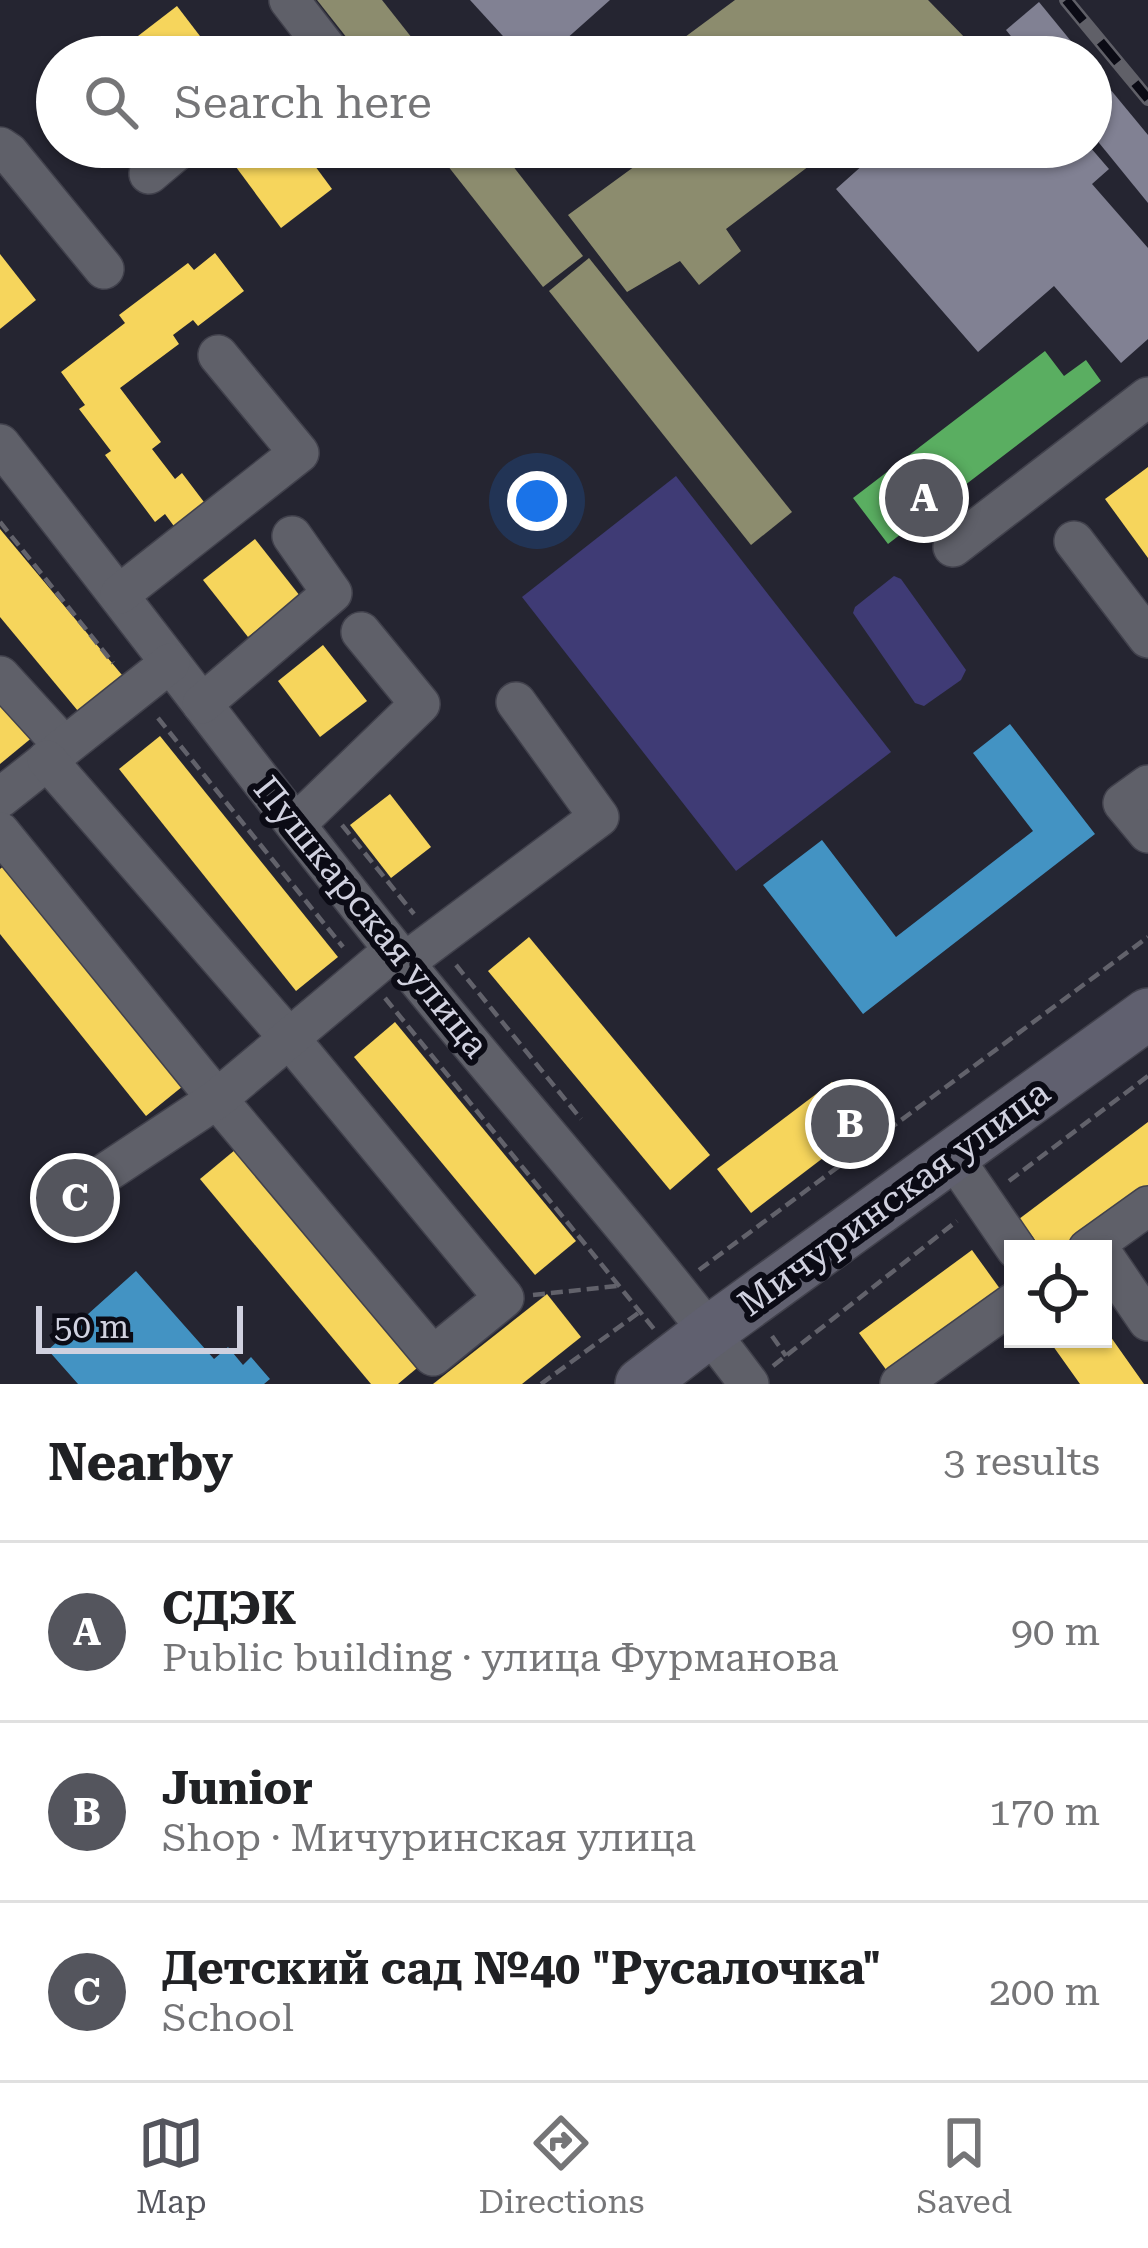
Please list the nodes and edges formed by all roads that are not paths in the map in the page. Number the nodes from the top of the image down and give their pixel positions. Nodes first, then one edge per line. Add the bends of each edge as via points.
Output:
1 (290, 0) edge
2 (307, 36) edge
3 (0, 147) edge
4 (156, 168) edge
5 (149, 174) dead end
6 (104, 269) dead end
7 (218, 355) dead end
8 (1148, 397) edge
9 (0, 444) edge
10 (292, 536) dead end
11 (1074, 541) dead end
12 (953, 547) dead end
13 (120, 594) junction
14 (361, 632) dead end
15 (1148, 638) edge
16 (170, 663) junction
17 (0, 676) edge
18 (516, 702) dead end
19 (202, 704) junction
20 (55, 753) junction
21 (1148, 785) edge
22 (0, 798) edge
23 (308, 812) junction
24 (0, 832) edge
25 (1148, 833) edge
26 (411, 951) junction
27 (1148, 1014) edge
28 (289, 1038) junction
29 (217, 1100) junction
30 (953, 1157) junction
31 (100, 1176) dead end
32 (1148, 1206) edge
33 (1010, 1240) edge
34 (1107, 1240) edge
35 (1112, 1271) edge
36 (1004, 1309) edge
37 (1148, 1321) edge
38 (710, 1331) junction
39 (758, 1377) edge
40 (641, 1384) edge
41 (900, 1384) edge

1 - 2 street
3 - 6 street
4 - 5 street
7 - 13 street via 299,454
8 - 12 street
9 - 13 street, Пушкарская улица
10 - 19 street via 332,592
11 - 15 street
13 - 16 street, Пушкарская улица
14 - 23 street via 420,704
16 - 19 street, Пушкарская улица
16 - 20 street
17 - 20 street
18 - 26 street via 599,818
19 - 23 street, Пушкарская улица
20 - 22 street
20 - 28 street
21 - 25 street via 1124,803
23 - 26 street, Пушкарская улица
24 - 29 street
26 - 28 street
26 - 38 street, Пушкарская улица
27 - 30 main road, Мичуринская улица
28 - 29 street
28 - 29 street via 504,1298 433,1357
29 - 31 street
30 - 33 street
30 - 38 main road, Мичуринская улица
32 - 34 street
35 - 37 street
36 - 41 street
38 - 39 street, Пушкарская улица
38 - 40 main road, Мичуринская улица

